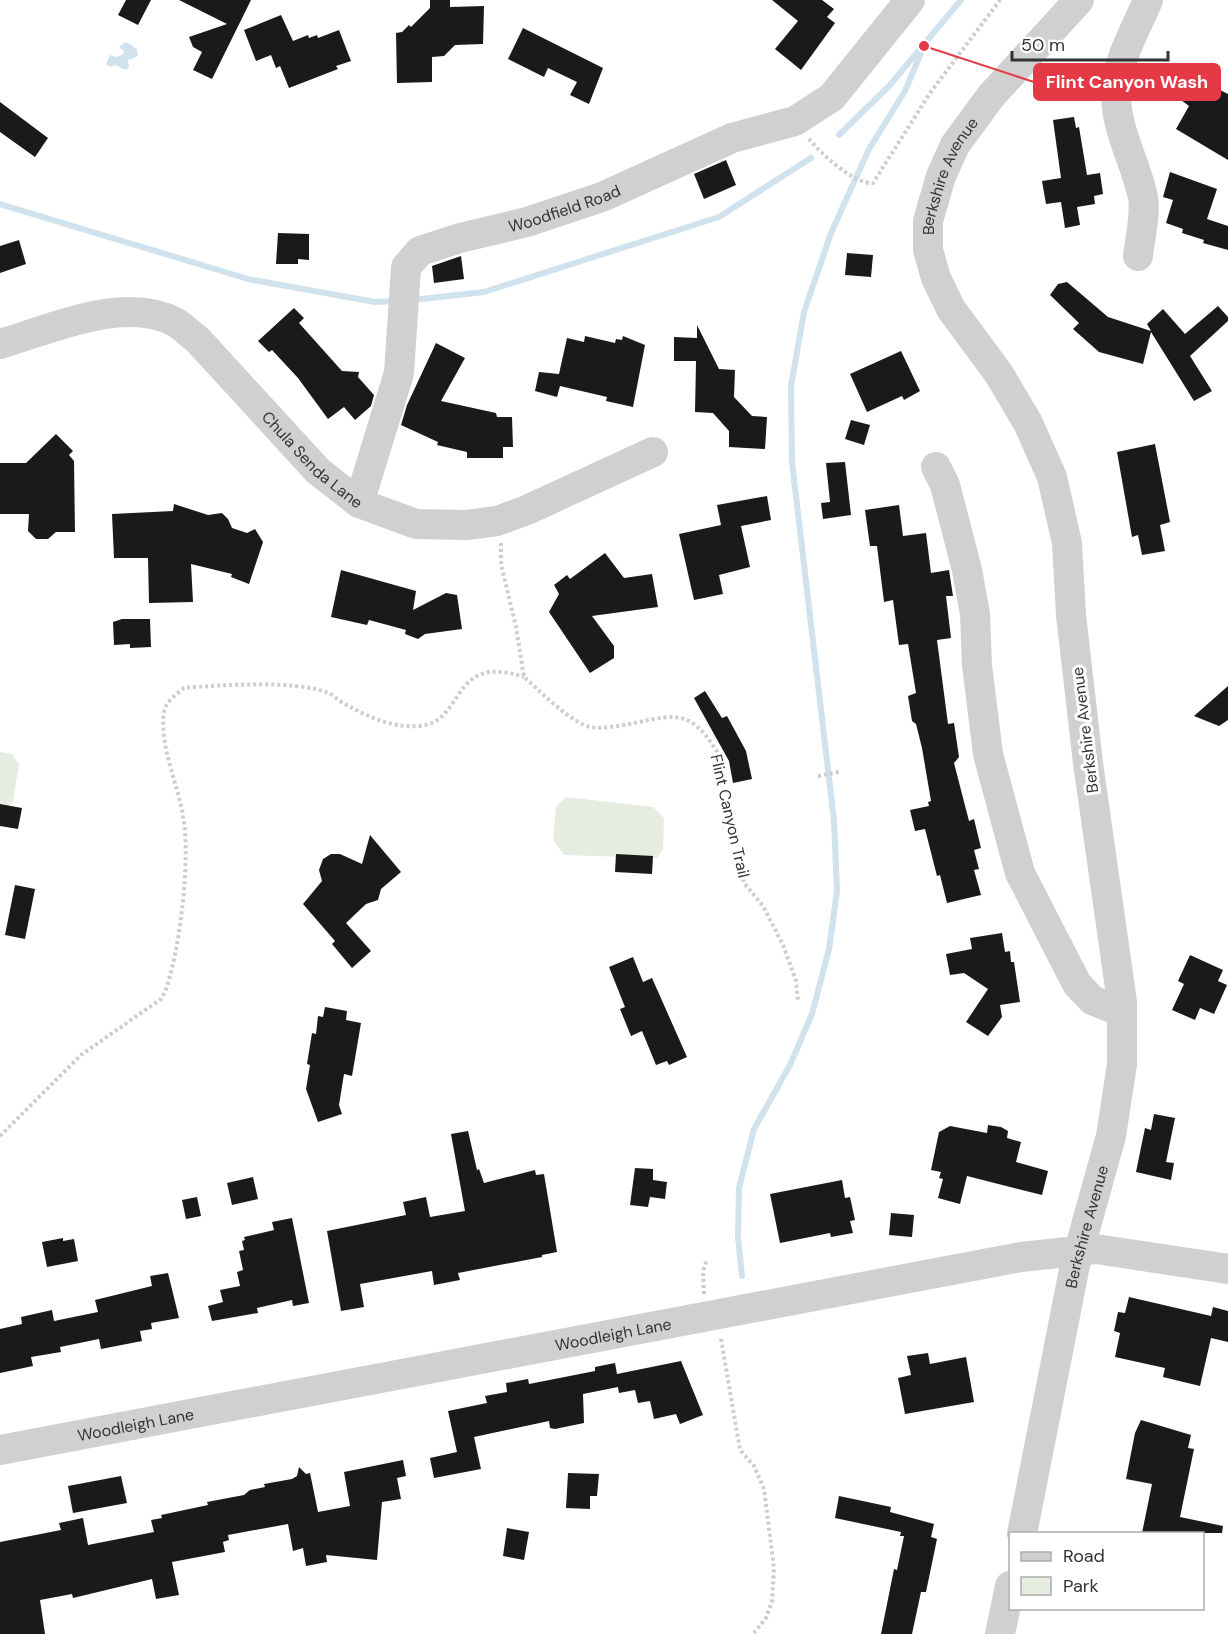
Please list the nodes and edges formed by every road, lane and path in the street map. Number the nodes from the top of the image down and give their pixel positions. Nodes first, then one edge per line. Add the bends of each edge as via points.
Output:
1 (910, 0) edge
2 (1000, 0) edge
3 (1079, 0) edge
4 (1148, 0) edge
5 (795, 121) junction
6 (1138, 256) dead end
7 (0, 344) edge
8 (653, 452) dead end
9 (936, 467) dead end
10 (359, 503) junction
11 (497, 521) junction
12 (524, 677) junction
13 (839, 772) dead end
14 (818, 776) dead end
15 (798, 1001) dead end
16 (1122, 1012) junction
17 (0, 1136) edge
18 (1079, 1250) junction
19 (707, 1259) dead end
20 (1228, 1269) edge
21 (706, 1300) dead end
22 (719, 1331) dead end
23 (0, 1450) edge
24 (1022, 1532) edge
25 (1009, 1595) edge
26 (753, 1634) edge
27 (1000, 1634) edge

1 - 5 street, Woodfield Road via 832,97
2 - 5 path via 930,93 873,183 843,170 815,146
3 - 16 street, Berkshire Avenue via 991,96 955,145 928,221 928,250 951,309 999,374 1028,423 1052,477 1067,543 1088,763
4 - 6 street via 1116,88 1122,138 1143,198
5 - 10 street, Woodfield Road via 732,138 602,197 420,251 406,267 399,373
7 - 10 street, Chula Senda Lane via 105,313 136,312 174,322 197,339 318,471
8 - 11 street, Chula Senda Lane
9 - 16 street via 945,485 967,570 988,754 1020,873 1077,984 1092,1000
10 - 11 street, Chula Senda Lane via 416,524
11 - 12 path via 501,564
12 - 15 path, Flint Canyon Trail via 588,727 682,717 700,727 717,752 744,883 763,906 783,945 796,981
12 - 17 path via 507,672 482,674 465,682 443,717 421,726 381,721 327,692 300,686 184,688 170,700 164,712 166,747 187,850 179,924 165,992 81,1055
13 - 14 path
16 - 18 street, Berkshire Avenue via 1122,1064 1111,1136
18 - 20 street, Woodleigh Lane
18 - 23 street, Woodleigh Lane via 998,1261
18 - 24 street, Berkshire Avenue
19 - 21 path via 702,1280
22 - 26 path via 740,1450 754,1466 764,1489 774,1568 772,1601 766,1618
25 - 27 street

